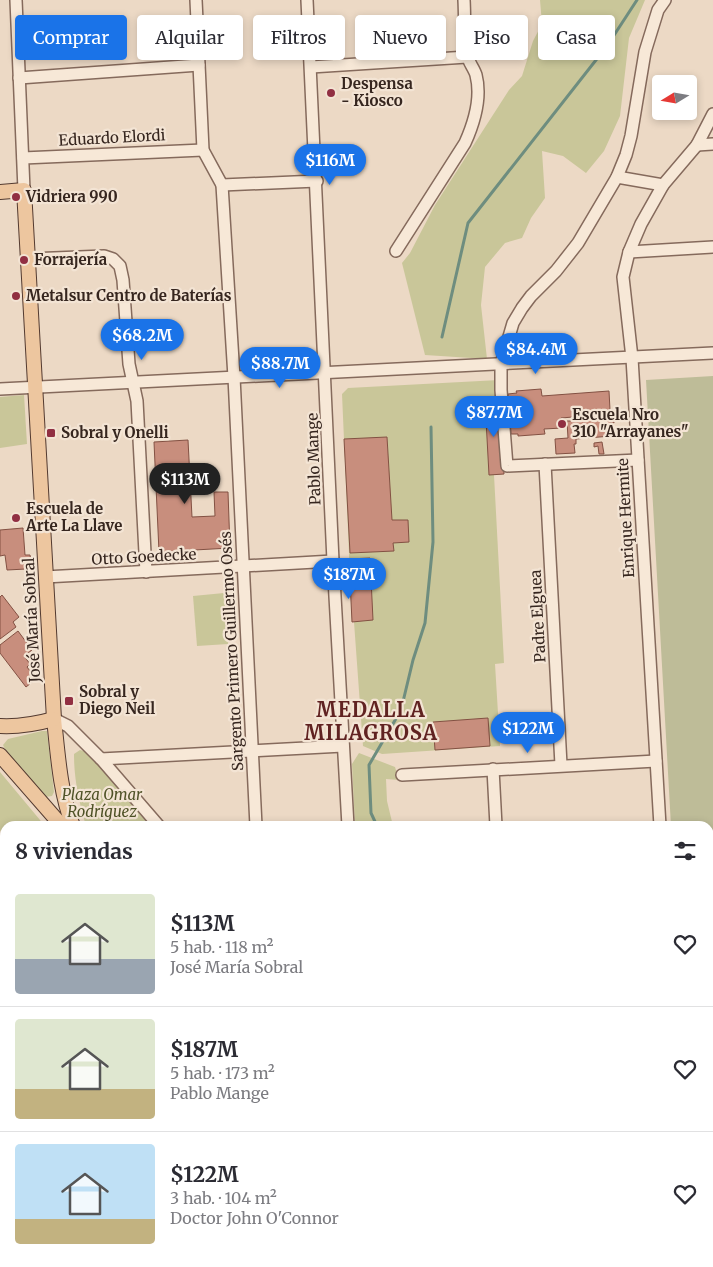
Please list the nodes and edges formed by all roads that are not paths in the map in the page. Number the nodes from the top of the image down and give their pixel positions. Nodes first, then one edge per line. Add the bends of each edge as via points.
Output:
1 (16, 0) edge
2 (196, 0) edge
3 (307, 0) edge
4 (464, 0) edge
5 (665, 0) edge
6 (465, 15) edge
7 (456, 58) edge
8 (469, 60) edge
9 (199, 65) junction
10 (311, 67) junction
11 (19, 78) junction
12 (713, 114) edge
13 (713, 144) edge
14 (697, 146) junction
15 (204, 150) junction
16 (23, 158) junction
17 (617, 177) junction
18 (317, 181) junction
19 (222, 185) junction
20 (662, 185) junction
21 (24, 190) junction
22 (0, 192) edge
23 (713, 247) edge
24 (396, 251) dead end
25 (630, 252) junction
26 (29, 259) junction
27 (713, 353) edge
28 (632, 358) junction
29 (501, 364) junction
30 (325, 374) junction
31 (234, 377) junction
32 (134, 384) junction
33 (36, 387) junction
34 (0, 389) edge
35 (638, 460) junction
36 (546, 464) junction
37 (334, 561) junction
38 (243, 566) junction
39 (146, 572) junction
40 (45, 577) junction
41 (54, 719) junction
42 (0, 726) edge
43 (343, 746) junction
44 (252, 751) junction
45 (0, 755) edge
46 (101, 759) junction
47 (656, 760) junction
48 (561, 765) junction
49 (493, 769) junction
50 (402, 775) dead end
51 (58, 821) edge
52 (72, 821) edge
53 (155, 821) edge
54 (256, 821) edge
55 (348, 821) edge
56 (496, 821) edge
57 (660, 821) edge

1 - 11 street, José María Sobral
2 - 9 street, Sargento Primero Guillermo Osés
3 - 10 street, Pablo Mange
4 - 6 street
5 - 17 street via 658,10 645,52 631,136
7 - 10 street
8 - 24 street via 478,82 479,96 472,128
9 - 11 street
9 - 15 street, Sargento Primero Guillermo Osés
10 - 18 street, Pablo Mange
11 - 16 street, José María Sobral
12 - 14 street, Enrique Hermite
13 - 14 street
14 - 20 street, Enrique Hermite
15 - 16 street, Eduardo Elordi
15 - 19 street, Sargento Primero Guillermo Osés
16 - 21 street, José María Sobral
17 - 20 street
17 - 29 street via 578,242 522,308 513,323
18 - 19 street
18 - 30 street, Pablo Mange
19 - 31 street, Sargento Primero Guillermo Osés
20 - 25 street, Enrique Hermite
21 - 22 main road
21 - 26 main road, José María Sobral
23 - 25 street
25 - 28 street, Enrique Hermite via 623,277
26 - 32 street via 104,256 120,266 129,364
26 - 33 main road, José María Sobral
27 - 28 street
28 - 29 street
28 - 35 street, Enrique Hermite
29 - 30 street
29 - 36 street via 507,466
30 - 31 street
30 - 37 street, Pablo Mange
31 - 32 street
31 - 38 street, Sargento Primero Guillermo Osés
32 - 33 street
32 - 39 street
33 - 34 street
33 - 40 main road, José María Sobral
35 - 36 street
35 - 47 street, Enrique Hermite
36 - 48 street, Padre Elguea
37 - 38 street, Otto Goedecke
37 - 43 street, Pablo Mange
38 - 39 street, Otto Goedecke
38 - 44 street, Sargento Primero Guillermo Osés
39 - 40 street, Otto Goedecke
40 - 41 main road, José María Sobral
41 - 42 main road via 24,726
41 - 46 street via 68,726
41 - 52 main road, José María Sobral via 59,772
43 - 44 street
43 - 55 street, Pablo Mange
44 - 46 street
44 - 54 street, Sargento Primero Guillermo Osés
45 - 51 main road
46 - 53 street
47 - 48 street
47 - 57 street, Enrique Hermite
48 - 49 street
49 - 50 street
49 - 56 street

